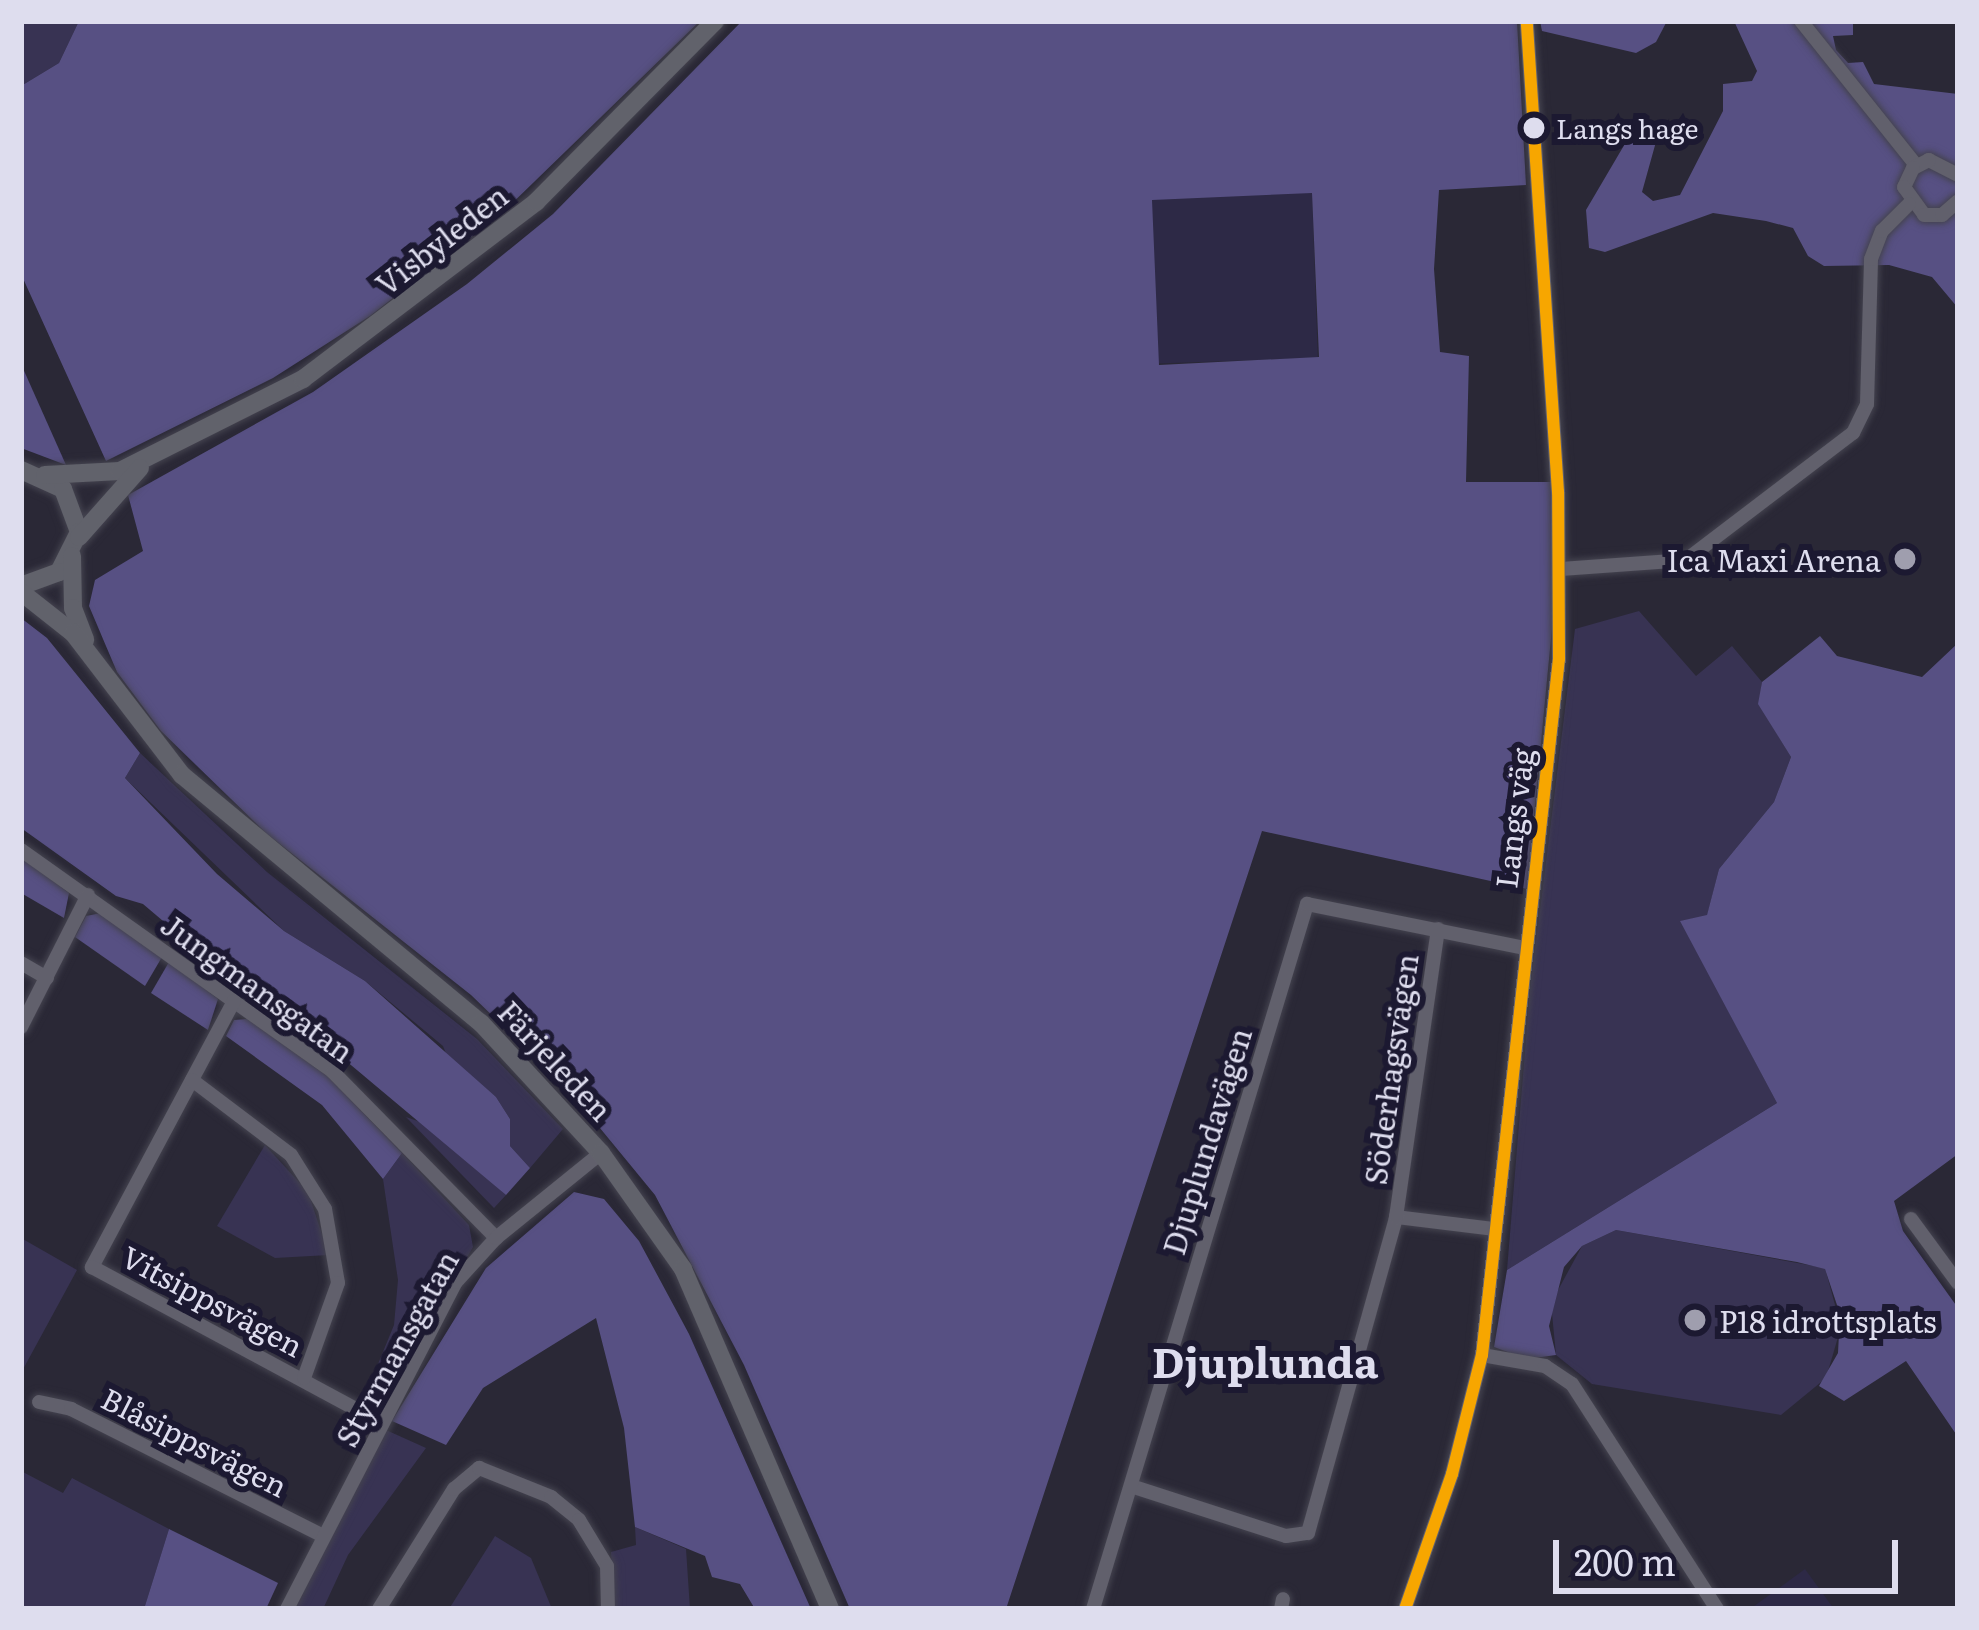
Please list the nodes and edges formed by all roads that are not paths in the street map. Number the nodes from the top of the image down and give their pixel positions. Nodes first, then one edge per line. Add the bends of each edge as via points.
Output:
1 (715, 21) edge
2 (1527, 21) edge
3 (1801, 21) edge
4 (1916, 165) junction
5 (1958, 175) edge
6 (1958, 201) edge
7 (1909, 204) junction
8 (164, 452) junction
9 (30, 470) edge
10 (75, 547) junction
11 (1561, 568) junction
12 (21, 589) edge
13 (94, 661) junction
14 (21, 850) edge
15 (88, 896) junction
16 (1438, 929) junction
17 (1525, 948) junction
18 (21, 963) edge
19 (47, 978) junction
20 (234, 1001) junction
21 (21, 1027) edge
22 (192, 1080) junction
23 (601, 1153) junction
24 (1396, 1217) junction
25 (1911, 1219) dead end
26 (1494, 1229) junction
27 (496, 1238) junction
28 (1958, 1283) edge
29 (1482, 1355) junction
30 (304, 1378) junction
31 (39, 1402) dead end
32 (382, 1423) junction
33 (1131, 1486) junction
34 (324, 1536) junction
35 (287, 1609) edge
36 (379, 1609) edge
37 (608, 1609) edge
38 (830, 1609) edge
39 (1093, 1609) edge
40 (1406, 1609) edge
41 (1717, 1609) edge

1 - 8 main road, Visbyleden via 628,116 467,260 303,379
2 - 11 street, Langs väg
3 - 4 street
4 - 5 street via 1938,160
4 - 7 street via 1905,183
6 - 7 street via 1933,216
7 - 11 street via 1882,231 1871,260 1867,404 1853,433 1686,560
8 - 9 main road, Visbyleden via 105,475
8 - 10 main road, Visbyleden via 113,491
9 - 10 main road, Färjeleden via 72,502
10 - 12 main road via 53,577
10 - 13 main road, Färjeleden via 73,608
11 - 17 street, Langs väg via 1559,659
12 - 13 main road, Färjeleden
13 - 23 main road, Färjeleden via 182,776 481,1023
14 - 15 street, Jungmansgatan
15 - 19 street
15 - 20 street, Jungmansgatan
16 - 17 street, Djuplundavägen
16 - 24 street, Söderhagsvägen
16 - 33 street, Djuplundavägen via 1315,901 1301,914
17 - 26 street, Langs väg
18 - 19 street
19 - 21 street
20 - 22 street, Vitsippsvägen
20 - 27 street, Jungmansgatan via 333,1072
22 - 30 street via 291,1156 325,1209 338,1283
22 - 30 street, Vitsippsvägen via 92,1267
23 - 27 street, Styrmansgatan
23 - 38 main road, Färjeleden via 683,1269
24 - 26 street, Söderhagsvägen
24 - 33 street, Söderhagsvägen via 1308,1533 1286,1537
25 - 28 street
26 - 29 street, Langs väg
27 - 32 street, Styrmansgatan via 456,1282
29 - 40 street, Langs väg via 1453,1474
29 - 41 street via 1545,1366 1572,1384
30 - 32 street, Vitsippsvägen
31 - 34 street, Blåsippsvägen via 70,1408
32 - 34 street, Styrmansgatan
33 - 39 street, Djuplundavägen
34 - 35 street, Styrmansgatan
36 - 37 street via 454,1489 479,1468 551,1497 579,1520 607,1566

